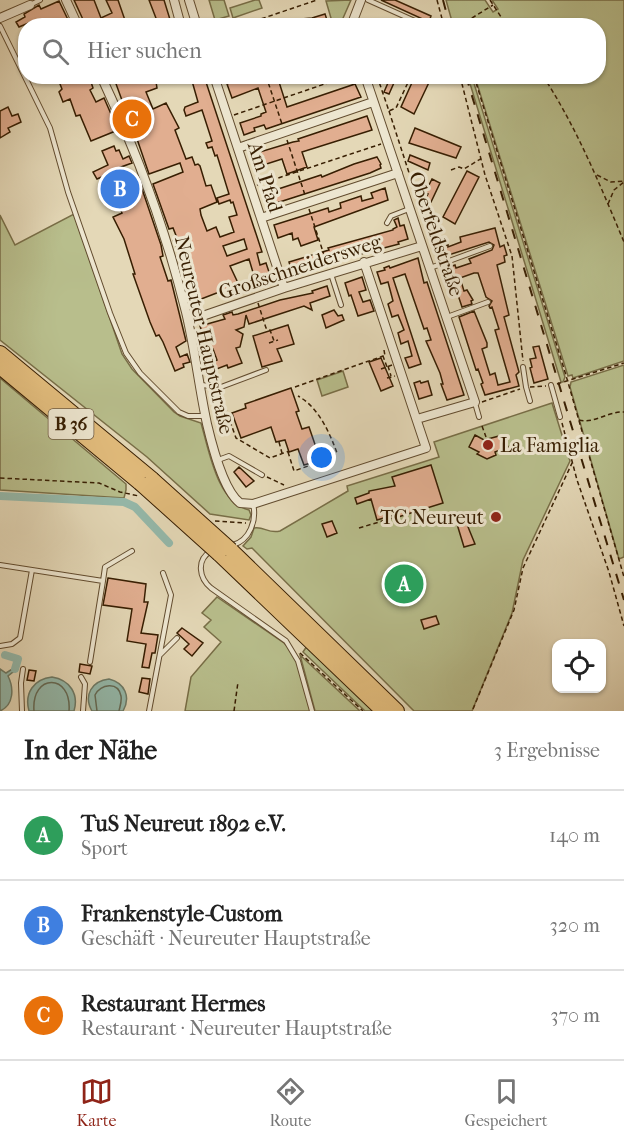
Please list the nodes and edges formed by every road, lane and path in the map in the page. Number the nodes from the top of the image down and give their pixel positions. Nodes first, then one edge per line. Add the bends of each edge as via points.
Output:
1 (40, 0) edge
2 (66, 0) edge
3 (174, 0) edge
4 (189, 0) edge
5 (317, 0) edge
6 (362, 0) edge
7 (368, 0) edge
8 (437, 0) edge
9 (490, 0) edge
10 (30, 5) joint
11 (493, 5) junction
12 (0, 18) edge
13 (74, 18) edge
14 (179, 18) edge
15 (195, 18) edge
16 (266, 18) edge
17 (354, 18) edge
18 (408, 18) edge
19 (442, 18) edge
20 (472, 18) edge
21 (502, 18) edge
22 (0, 26) edge
23 (18, 63) edge
24 (28, 84) edge
25 (104, 84) edge
26 (217, 84) edge
27 (269, 84) edge
28 (324, 84) edge
29 (368, 84) edge
30 (380, 84) edge
31 (407, 84) edge
32 (462, 84) edge
33 (477, 84) edge
34 (548, 84) edge
35 (274, 101) junction
36 (374, 102) junction
37 (389, 111) junction
38 (228, 117) junction
39 (285, 132) junction
40 (387, 142) junction
41 (238, 148) junction
42 (482, 158) junction
43 (451, 170) dead end
44 (297, 172) junction
45 (398, 173) junction
46 (595, 174) junction
47 (624, 182) edge
48 (251, 187) junction
49 (308, 202) junction
50 (608, 205) junction
51 (409, 209) junction
52 (423, 216) dead end
53 (261, 218) junction
54 (387, 223) dead end
55 (624, 242) edge
56 (422, 246) junction
57 (490, 246) dead end
58 (364, 262) junction
59 (429, 268) junction
60 (331, 273) junction
61 (284, 288) junction
62 (255, 297) junction
63 (488, 302) dead end
64 (341, 305) dead end
65 (446, 317) junction
66 (188, 321) junction
67 (278, 340) dead end
68 (274, 341) junction
69 (269, 343) dead end
70 (393, 346) junction
71 (0, 353) edge
72 (383, 356) junction
73 (398, 363) junction
74 (624, 363) edge
75 (388, 366) junction
76 (0, 367) edge
77 (523, 367) joint
78 (381, 369) dead end
79 (266, 370) dead end
80 (567, 381) junction
81 (390, 382) dead end
82 (200, 385) junction
83 (551, 385) junction
84 (218, 387) junction
85 (294, 387) dead end
86 (526, 387) junction
87 (298, 396) dead end
88 (530, 401) dead end
89 (475, 402) junction
90 (624, 412) edge
91 (205, 416) junction
92 (479, 417) dead end
93 (560, 417) joint
94 (417, 419) junction
95 (578, 420) junction
96 (482, 426) dead end
97 (486, 437) dead end
98 (279, 441) dead end
99 (283, 453) junction
100 (217, 460) junction
101 (573, 461) junction
102 (262, 475) joint
103 (0, 478) edge
104 (144, 486) junction
105 (290, 492) junction
106 (253, 504) junction
107 (396, 517) dead end
108 (214, 521) dead end
109 (253, 524) junction
110 (359, 528) dead end
111 (132, 551) dead end
112 (225, 552) junction
113 (0, 565) edge
114 (32, 570) junction
115 (163, 573) dead end
116 (624, 577) edge
117 (103, 581) junction
118 (624, 626) edge
119 (177, 638) dead end
120 (286, 641) junction
121 (0, 646) edge
122 (159, 655) junction
123 (90, 662) dead end
124 (23, 669) dead end
125 (81, 676) dead end
126 (238, 682) dead end
127 (473, 709) dead end
128 (22, 711) edge
129 (83, 711) edge
130 (148, 711) edge
131 (234, 711) edge
132 (312, 711) edge
133 (363, 711) edge
134 (383, 711) edge
135 (397, 711) edge

1 - 10 lane
2 - 13 street
3 - 14 street
4 - 15 street
5 - 16 path
6 - 17 street
7 - 18 lane
8 - 19 path
9 - 11 path
10 - 12 street
11 - 20 path
11 - 21 path
22 - 23 lane
24 - 91 lane via 50,128 68,192 126,353 179,412
25 - 66 street, Neureuter Hauptstraße via 161,223
26 - 38 street, Am Pfad
27 - 35 path
28 - 35 path
29 - 36 street, Oberfeldstraße
30 - 37 path
31 - 37 path via 396,108
32 - 42 path
33 - 80 path
34 - 46 path
35 - 38 path
35 - 39 path
36 - 39 street
36 - 40 street, Oberfeldstraße
37 - 52 path
38 - 41 street, Am Pfad
39 - 41 street
39 - 44 path
40 - 44 path
40 - 45 street, Oberfeldstraße
41 - 48 street, Am Pfad
42 - 43 path via 464,169
42 - 77 path via 512,256
44 - 48 path
44 - 49 path
45 - 49 street
45 - 51 street, Oberfeldstraße
46 - 47 path via 611,182
46 - 50 path
47 - 50 path via 610,195
48 - 53 street, Am Pfad
49 - 53 street
49 - 60 path
50 - 55 path
51 - 54 lane via 391,216
51 - 56 street, Oberfeldstraße
53 - 61 street, Am Pfad
56 - 58 street, Großschneidersweg
56 - 59 street, Oberfeldstraße
57 - 59 lane
58 - 60 street, Großschneidersweg
58 - 70 street
59 - 65 street, Oberfeldstraße
60 - 61 street, Großschneidersweg
60 - 64 lane
61 - 62 street, Großschneidersweg
62 - 66 street, Großschneidersweg
62 - 68 path
63 - 65 lane
65 - 89 street, Oberfeldstraße
66 - 82 street, Neureuter Hauptstraße
67 - 68 path
68 - 69 path
70 - 72 path via 383,350
70 - 73 street
71 - 104 highway, B 36
72 - 75 path
72 - 85 path
73 - 75 path
73 - 94 street
74 - 80 path
75 - 78 path
75 - 81 path
76 - 104 highway, B 36
77 - 86 lane
79 - 84 lane
80 - 83 path
80 - 95 path
82 - 84 lane
82 - 91 street, Neureuter Hauptstraße
83 - 86 path
83 - 93 lane
84 - 99 path via 236,438 270,458
86 - 88 lane
86 - 89 path
87 - 99 path via 313,406 337,453 294,471 288,451
89 - 92 lane
89 - 94 street
90 - 95 path
91 - 100 street, Neureuter Hauptstraße
93 - 101 path
94 - 105 street via 426,445 423,450
95 - 116 path
96 - 97 path
98 - 99 path
100 - 102 lane via 229,456
100 - 106 street, Neureuter Hauptstraße via 236,500
101 - 118 path
101 - 127 path via 523,568 514,610
102 - 105 path
103 - 104 path via 99,483 120,492
104 - 112 highway, B 36, bridge
105 - 106 street
106 - 109 lane
107 - 110 path
108 - 109 path
109 - 120 lane via 242,541 204,555 201,574 211,588
111 - 117 lane via 105,567
112 - 134 highway, B 36
112 - 135 highway, B 36
113 - 114 lane
114 - 117 lane
114 - 121 lane via 20,638
115 - 122 lane via 171,595
117 - 123 lane
119 - 122 lane
120 - 132 lane via 298,660
120 - 133 path
122 - 130 lane
124 - 128 lane
125 - 129 lane via 85,684
126 - 131 path

